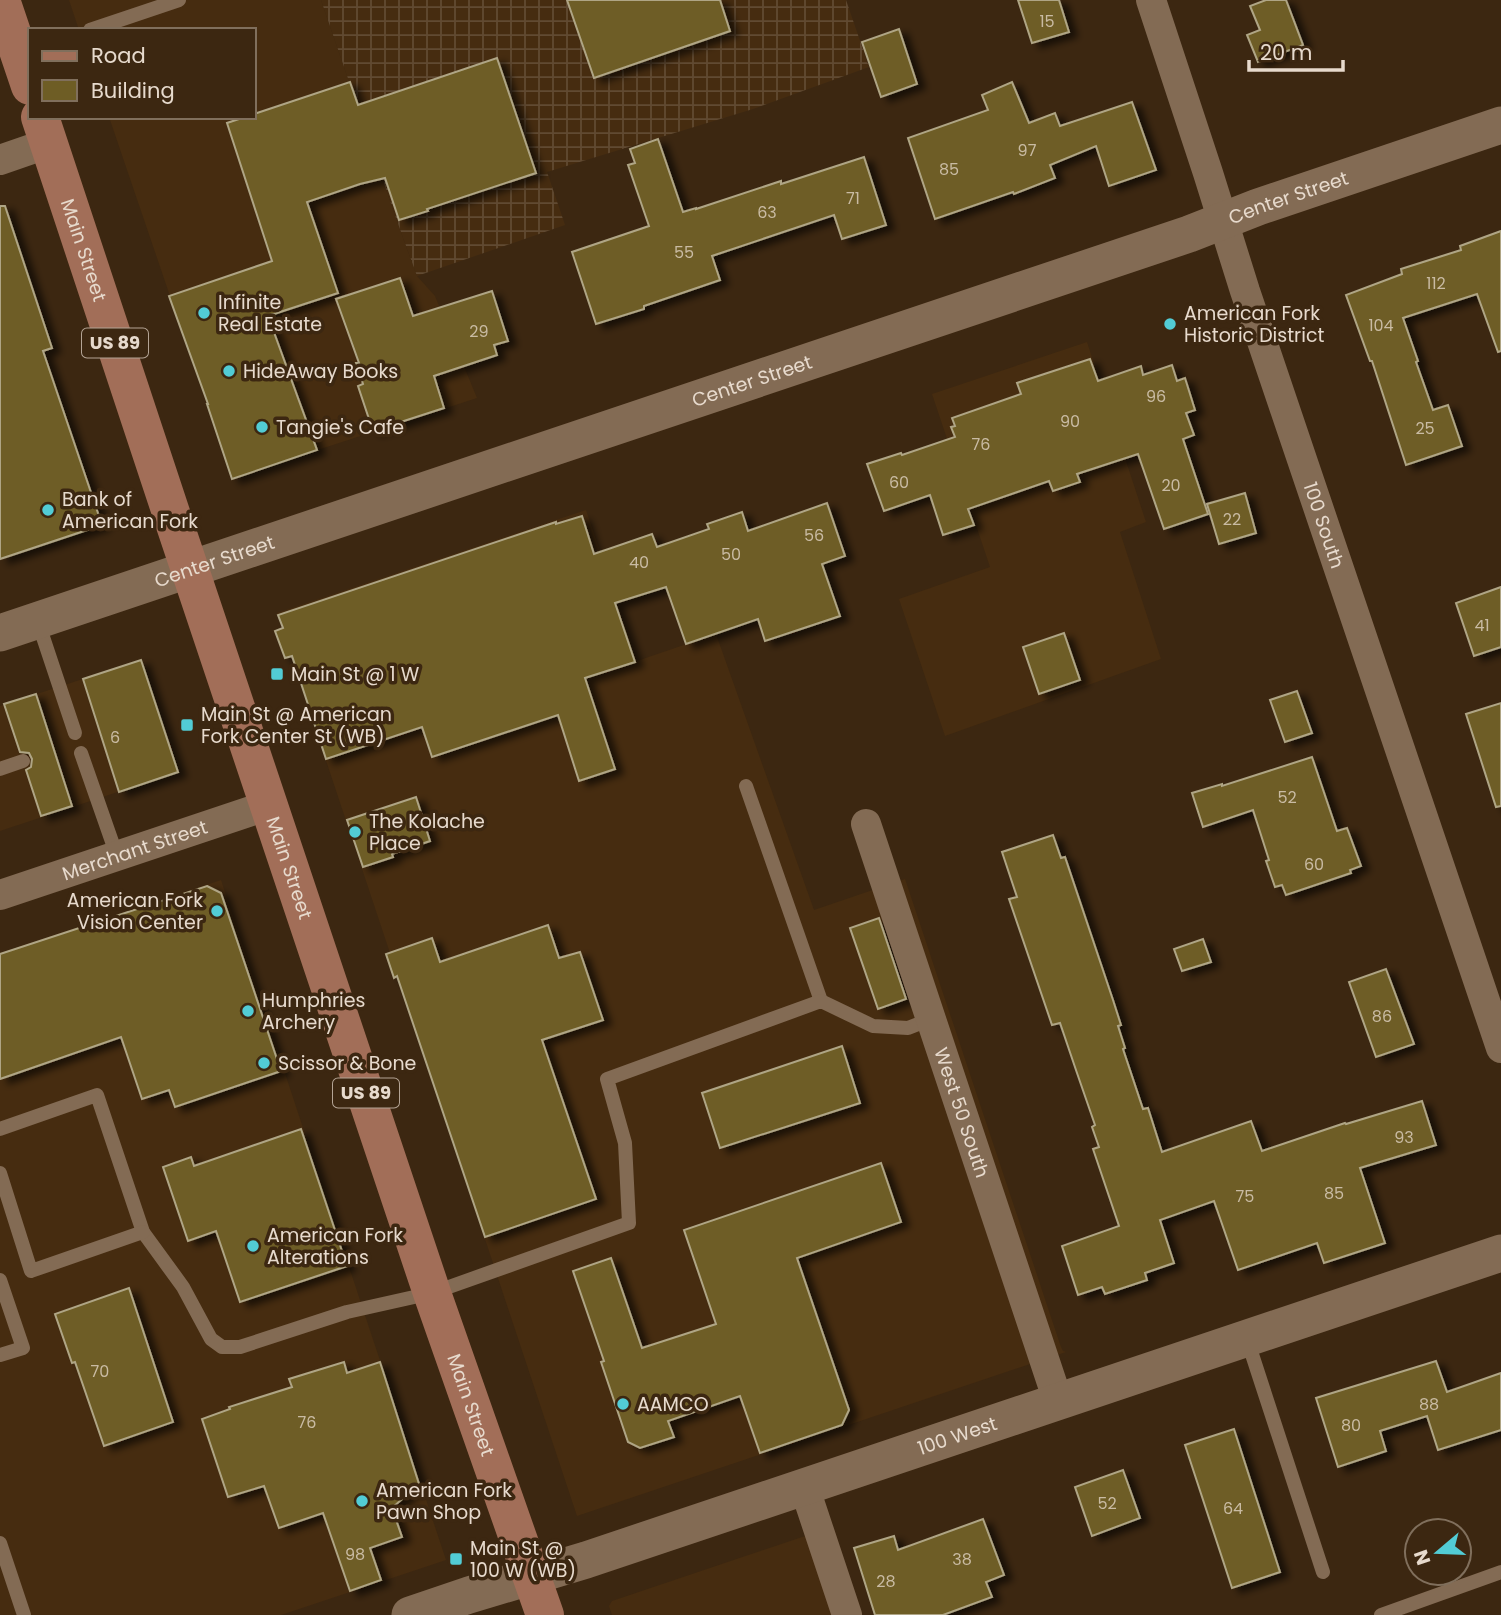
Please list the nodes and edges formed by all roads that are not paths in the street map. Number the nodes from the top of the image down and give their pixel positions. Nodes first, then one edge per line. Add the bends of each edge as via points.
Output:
1 (1, 0) edge
2 (178, 0) edge
3 (1151, 0) edge
4 (96, 28) edge
5 (26, 63) edge
6 (1501, 125) edge
7 (45, 130) edge
8 (0, 159) edge
9 (1223, 220) junction
10 (190, 570) junction
11 (38, 621) junction
12 (0, 633) edge
13 (75, 733) dead end
14 (81, 753) dead end
15 (23, 761) dead end
16 (0, 769) edge
17 (746, 786) dead end
18 (269, 805) junction
19 (866, 824) dead end
20 (117, 856) junction
21 (0, 895) edge
22 (821, 1001) junction
23 (930, 1019) junction
24 (1501, 1048) edge
25 (0, 1129) edge
26 (0, 1173) edge
27 (143, 1232) junction
28 (1501, 1253) edge
29 (0, 1280) edge
30 (432, 1293) junction
31 (1247, 1338) junction
32 (0, 1355) edge
33 (1058, 1401) junction
34 (804, 1486) junction
35 (0, 1543) edge
36 (1323, 1572) dead end
37 (1501, 1572) edge
38 (532, 1577) junction
39 (24, 1615) edge
40 (410, 1615) edge
41 (545, 1615) edge
42 (847, 1615) edge
43 (1381, 1615) edge

1 - 5 main road
2 - 4 lane
3 - 9 street, 100 South
6 - 9 street, Center Street
7 - 8 street
7 - 10 main road, Main Street / US 89
9 - 10 street, Center Street
9 - 24 street, 100 South
10 - 11 street, Center Street
10 - 18 main road, Main Street / US 89
11 - 12 street, Center Street
11 - 13 lane
14 - 20 lane
15 - 16 lane
17 - 22 lane
18 - 20 street, Merchant Street
18 - 30 main road, Main Street / US 89
19 - 23 street, West 50 South
20 - 21 street, Merchant Street
22 - 23 lane via 873,1026 908,1028
22 - 30 lane via 607,1079 625,1143 629,1223
23 - 33 street, West 50 South
25 - 27 lane via 97,1095
26 - 27 lane via 31,1271
27 - 30 lane via 183,1287 211,1339 222,1347 240,1348 347,1312
28 - 31 street, 100 West
29 - 32 lane via 23,1348
30 - 38 main road, Main Street / US 89
31 - 33 street, 100 West
31 - 36 lane
33 - 34 street, 100 West
34 - 38 street, 100 West
34 - 42 street
35 - 39 lane
37 - 43 lane
38 - 40 street, 100 West
38 - 41 main road, Main Street / US 89

